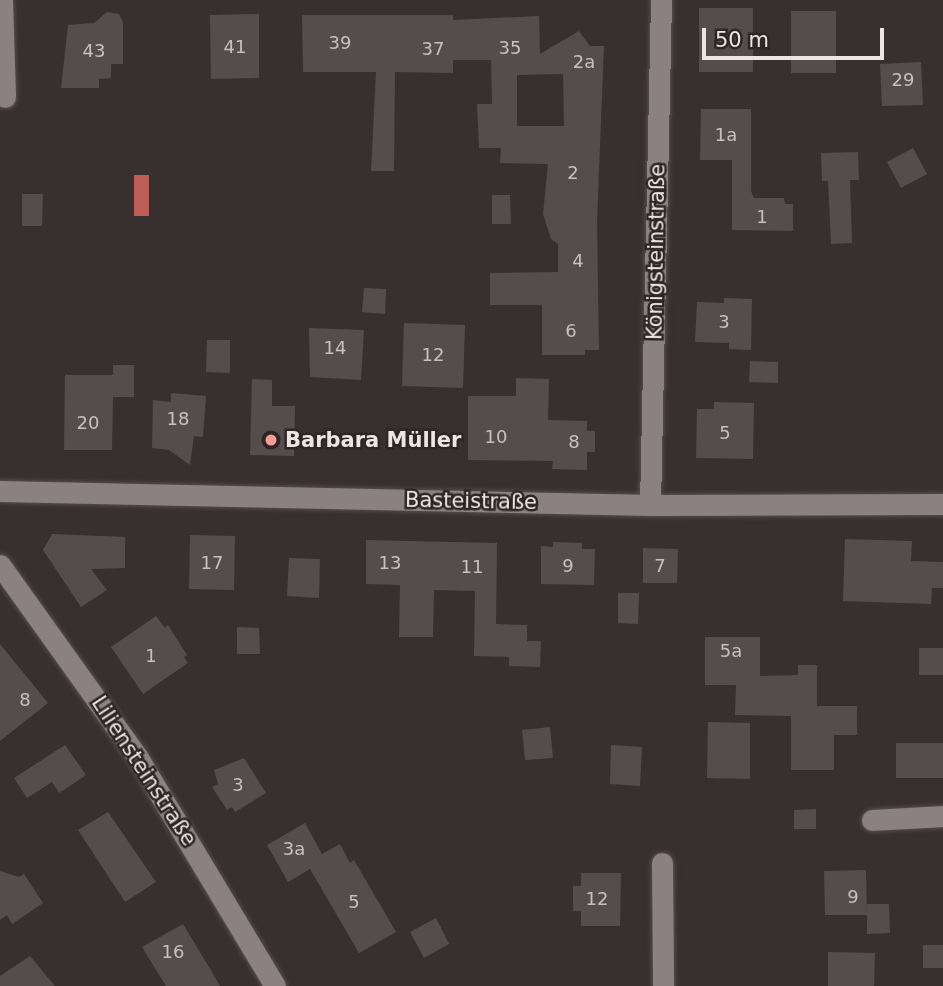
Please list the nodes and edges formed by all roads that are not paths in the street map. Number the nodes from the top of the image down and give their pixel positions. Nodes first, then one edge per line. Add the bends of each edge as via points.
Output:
1 (2, 0) edge
2 (661, 0) edge
3 (5, 97) dead end
4 (0, 491) edge
5 (943, 504) edge
6 (650, 505) junction
7 (0, 565) edge
8 (943, 816) edge
9 (872, 820) dead end
10 (662, 863) dead end
11 (275, 986) edge
12 (663, 986) edge

1 - 3 street
2 - 6 street, Königsteinstraße
4 - 6 street, Basteistraße
5 - 6 street, Basteistraße
7 - 11 street, Liliensteinstraße via 138,758
8 - 9 street
10 - 12 street

